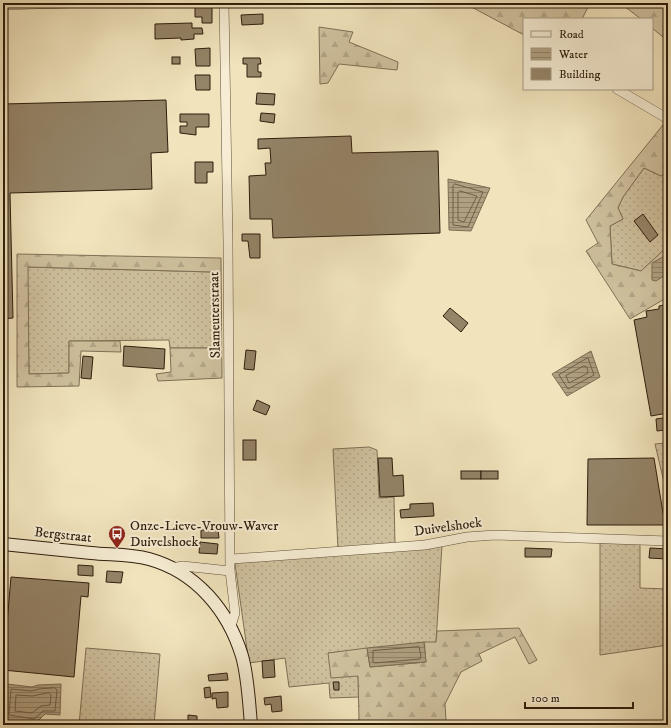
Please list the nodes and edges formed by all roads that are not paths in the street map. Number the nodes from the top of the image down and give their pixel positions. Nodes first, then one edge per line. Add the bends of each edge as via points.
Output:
1 (70, 3) edge
2 (224, 3) edge
3 (3, 5) edge
4 (619, 90) edge
5 (668, 119) edge
6 (668, 541) edge
7 (3, 544) edge
8 (232, 559) junction
9 (171, 568) junction
10 (230, 571) junction
11 (231, 626) junction
12 (251, 725) edge

1 - 3 street
2 - 8 street, Slameuterstraat
4 - 5 street
6 - 8 street, Duivelshoek via 495,535 425,545
7 - 9 street, Bergstraat via 147,559
8 - 10 street, Slameuterstraat
9 - 10 street via 183,566
9 - 11 street, Bergstraat via 210,597
10 - 11 street, Slameuterstraat via 236,613
11 - 12 street, Bergstraat via 242,657

